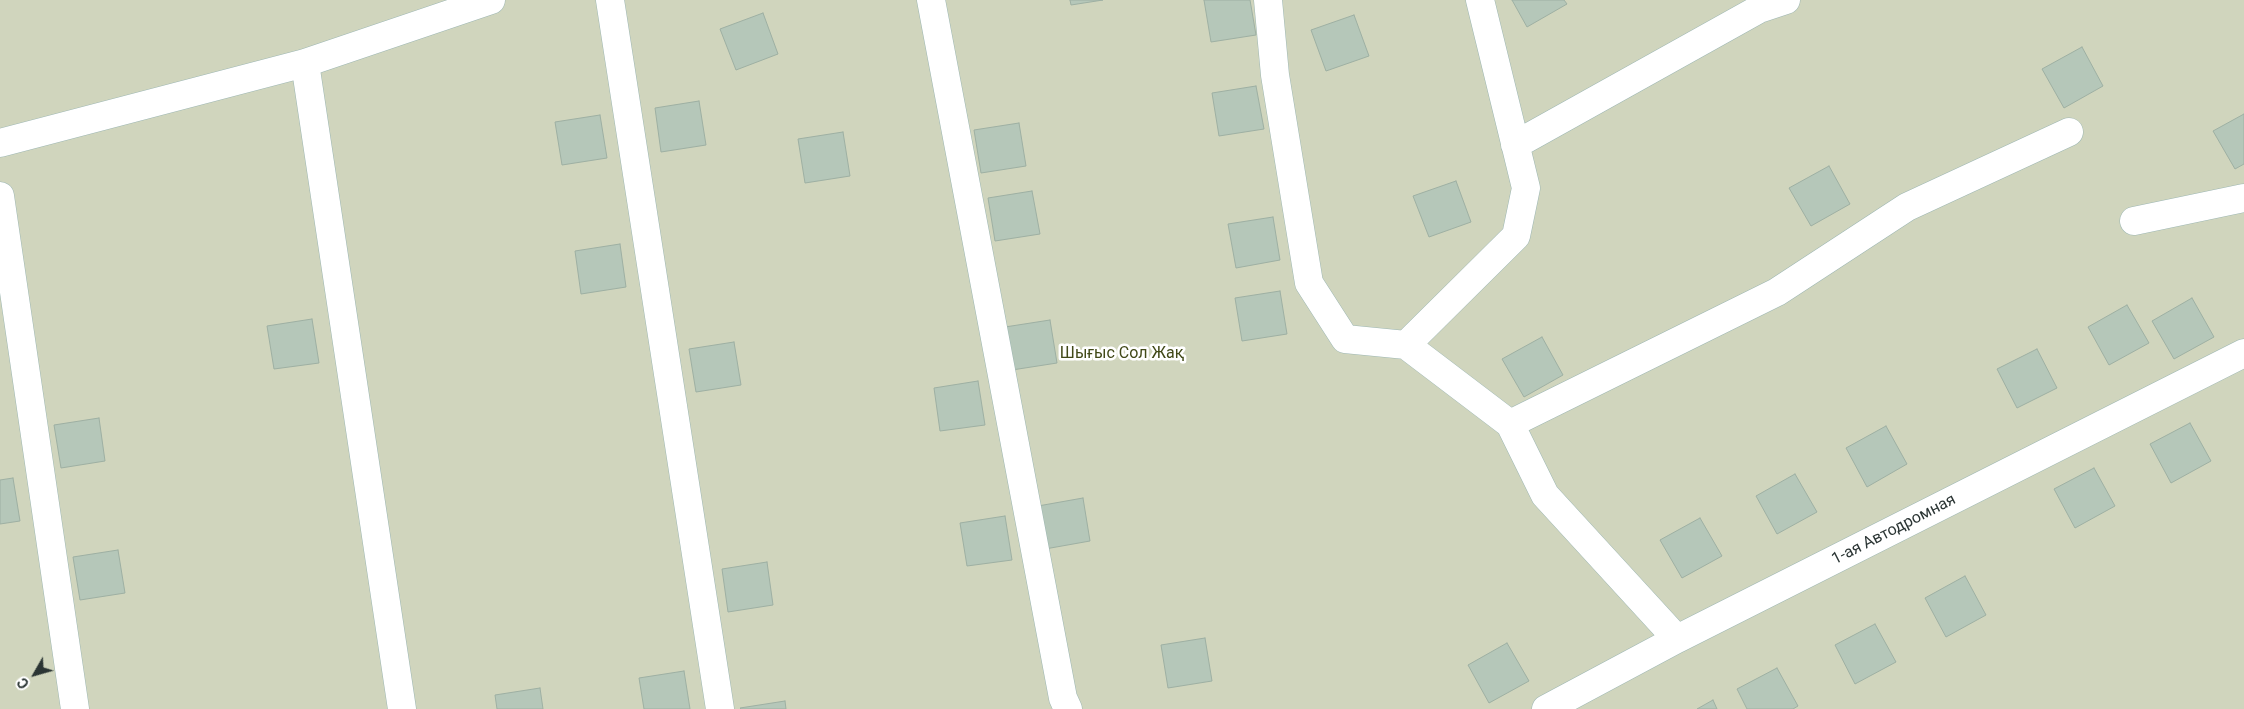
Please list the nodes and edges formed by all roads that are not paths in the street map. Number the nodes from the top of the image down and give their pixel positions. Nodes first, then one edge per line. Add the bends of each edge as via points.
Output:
1 (491, 0) edge
2 (610, 0) edge
3 (931, 0) edge
4 (1268, 0) edge
5 (1480, 0) edge
6 (1786, 0) edge
7 (305, 63) junction
8 (2069, 132) dead end
9 (0, 143) edge
10 (1515, 145) junction
11 (0, 196) edge
12 (2244, 198) edge
13 (2134, 221) dead end
14 (1406, 344) junction
15 (2244, 353) edge
16 (1510, 424) junction
17 (1677, 639) junction
18 (75, 709) edge
19 (402, 709) edge
20 (720, 709) edge
21 (1068, 709) edge
22 (1546, 709) edge

1 - 7 street
2 - 20 street
3 - 21 street
4 - 14 street via 1275,75 1309,283 1345,339
5 - 10 street
6 - 10 street via 1759,9
7 - 9 street
7 - 19 street
8 - 16 street via 1907,207 1777,292
10 - 14 street via 1526,188 1516,236
11 - 18 street
12 - 13 street
14 - 16 street
15 - 17 street, 1-ая Автодромная
16 - 17 street via 1545,495
17 - 22 street, 1-ая Автодромная

